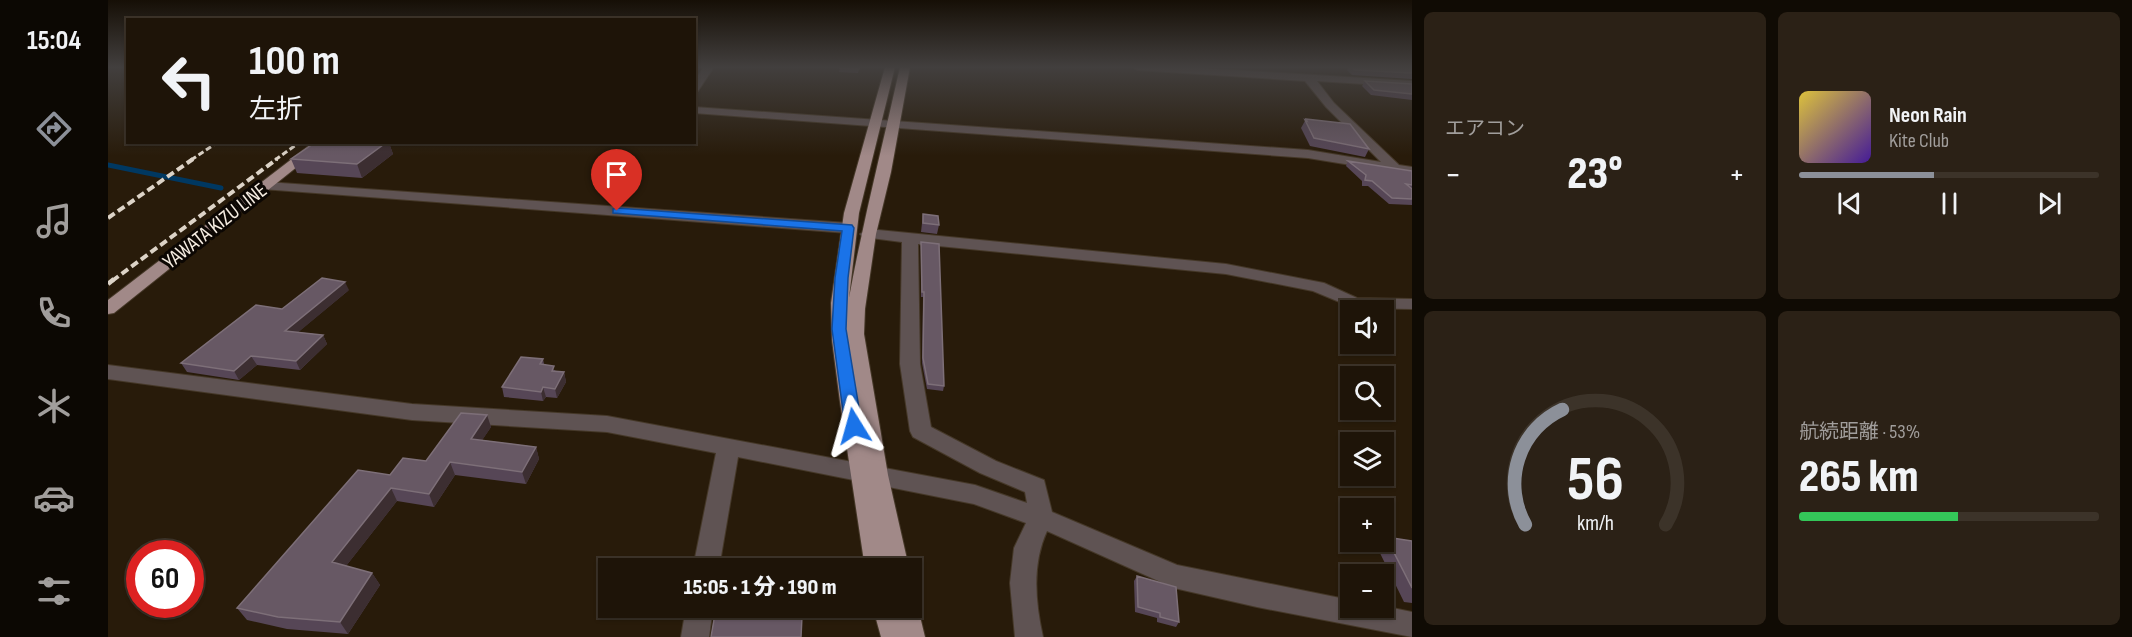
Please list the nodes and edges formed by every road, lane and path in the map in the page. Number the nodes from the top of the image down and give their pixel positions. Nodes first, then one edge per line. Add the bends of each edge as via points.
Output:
1 (887, 97) edge
2 (894, 97) edge
3 (1323, 97) edge
4 (696, 110) edge
5 (884, 124) junction
6 (320, 144) edge
7 (1395, 168) junction
8 (1412, 171) edge
9 (267, 186) junction
10 (848, 228) junction
11 (868, 234) junction
12 (910, 239) junction
13 (1412, 304) edge
14 (108, 309) edge
15 (108, 372) edge
16 (728, 448) junction
17 (868, 474) junction
18 (1041, 518) junction
19 (708, 558) edge
20 (877, 558) edge
21 (893, 558) edge
22 (698, 618) edge
23 (889, 618) edge
24 (906, 618) edge
25 (1412, 625) edge
26 (695, 637) edge
27 (895, 637) edge
28 (911, 637) edge
29 (1029, 637) edge

1 - 5 main road
2 - 5 main road
3 - 7 street
4 - 5 street
5 - 7 street via 1308,154
5 - 10 main road
5 - 11 main road via 884,172
6 - 9 main road, YAWATA KIZU LINE
7 - 8 street
9 - 10 street
9 - 14 main road, YAWATA KIZU LINE
10 - 17 main road via 839,329
11 - 12 street
11 - 17 main road via 855,334
12 - 13 street via 1226,269 1318,287 1354,303
12 - 18 street via 910,364 921,431 988,468 1036,487
15 - 16 street via 412,412 607,424
16 - 17 street
16 - 19 street
17 - 18 street via 975,495
17 - 20 main road
17 - 21 main road
18 - 25 street via 1174,576
18 - 29 street via 1027,548 1023,583
22 - 26 street
23 - 27 main road
24 - 28 main road

